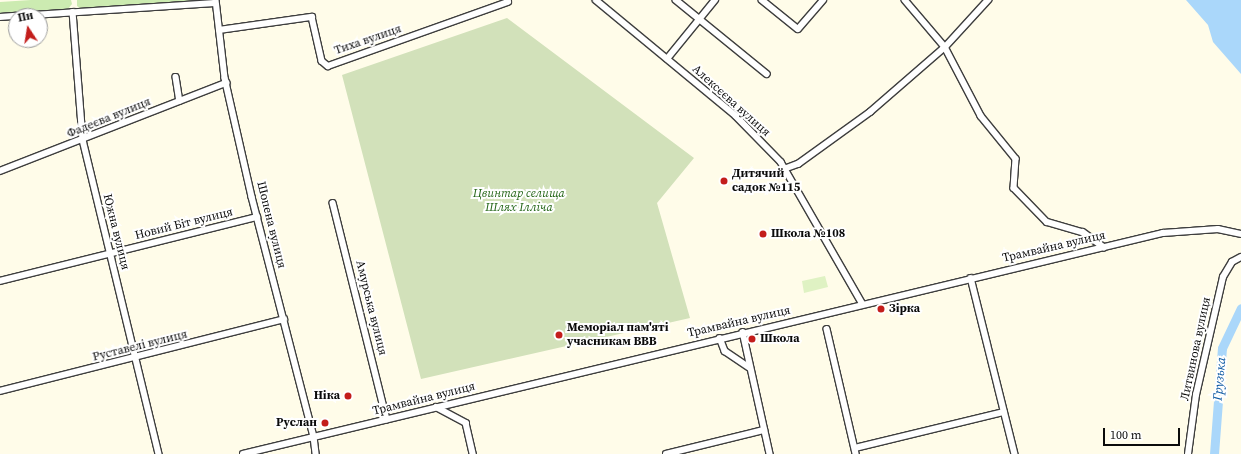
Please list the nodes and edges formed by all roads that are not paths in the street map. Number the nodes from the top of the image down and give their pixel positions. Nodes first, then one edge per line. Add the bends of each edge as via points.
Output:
1 (596, 0) edge
2 (676, 0) edge
3 (715, 0) edge
4 (762, 0) edge
5 (823, 0) edge
6 (905, 0) edge
7 (988, 0) edge
8 (216, 1) edge
9 (508, 1) edge
10 (74, 12) junction
11 (48, 14) edge
12 (700, 20) junction
13 (219, 30) junction
14 (945, 47) junction
15 (667, 59) junction
16 (767, 74) dead end
17 (176, 77) dead end
18 (226, 83) junction
19 (180, 102) junction
20 (83, 140) junction
21 (784, 169) junction
22 (0, 171) edge
23 (333, 203) dead end
24 (257, 217) junction
25 (1241, 234) edge
26 (1104, 246) junction
27 (110, 253) junction
28 (1241, 257) edge
29 (971, 278) junction
30 (0, 281) edge
31 (862, 304) junction
32 (284, 319) junction
33 (827, 329) dead end
34 (743, 332) junction
35 (720, 338) junction
36 (136, 358) junction
37 (749, 367) junction
38 (0, 391) edge
39 (436, 407) junction
40 (1004, 412) junction
41 (388, 419) junction
42 (764, 430) junction
43 (314, 437) junction
44 (855, 451) edge
45 (159, 454) edge
46 (243, 454) edge
47 (316, 454) edge
48 (473, 454) edge
49 (666, 454) edge
50 (770, 454) edge
51 (1015, 454) edge
52 (1188, 454) edge

1 - 15 street, Алексєєва вулиця
2 - 12 street
3 - 12 street
4 - 5 street via 798,29
6 - 14 street
7 - 14 street
8 - 10 street
8 - 13 street, Шопена вулиця
9 - 13 street, Тиха вулиця via 328,66 322,61 312,17
10 - 11 street
10 - 20 street, Южна вулиця
12 - 15 street
12 - 16 street
13 - 18 street, Шопена вулиця
14 - 21 street via 870,112 798,164
14 - 26 street via 981,116 1016,159 1014,188 1047,222 1083,232
15 - 21 street, Алексєєва вулиця via 736,116
17 - 19 street
18 - 19 street, Фадеєва вулиця
18 - 24 street, Шопена вулиця
19 - 20 street, Фадеєва вулиця
20 - 22 street, Фадеєва вулиця
20 - 27 street, Южна вулиця
21 - 31 street, Алексєєва вулиця
23 - 41 street, Амурська вулиця
24 - 27 street, Новий Біт вулиця
24 - 32 street, Шопена вулиця
25 - 26 street, Трамвайна вулиця via 1218,229 1194,228
26 - 29 street, Трамвайна вулиця
27 - 30 street, Новий Біт вулиця
27 - 36 street, Южна вулиця
28 - 52 street, Литвинова вулиця via 1232,262 1223,277 1196,394
29 - 31 street, Трамвайна вулиця
29 - 40 street
31 - 34 street, Трамвайна вулиця
32 - 36 street, Руставелі вулиця
32 - 43 street, Шопена вулиця
33 - 44 street
34 - 35 street, Трамвайна вулиця
34 - 37 street
35 - 37 street via 725,351
35 - 39 street, Трамвайна вулиця
36 - 38 street, Руставелі вулиця
36 - 45 street, Южна вулиця
37 - 42 street
39 - 41 street, Трамвайна вулиця
39 - 48 street via 466,422
40 - 44 street
40 - 51 street
41 - 43 street, Трамвайна вулиця
42 - 49 street
42 - 50 street
43 - 46 street, Трамвайна вулиця
43 - 47 street, Шопена вулиця

